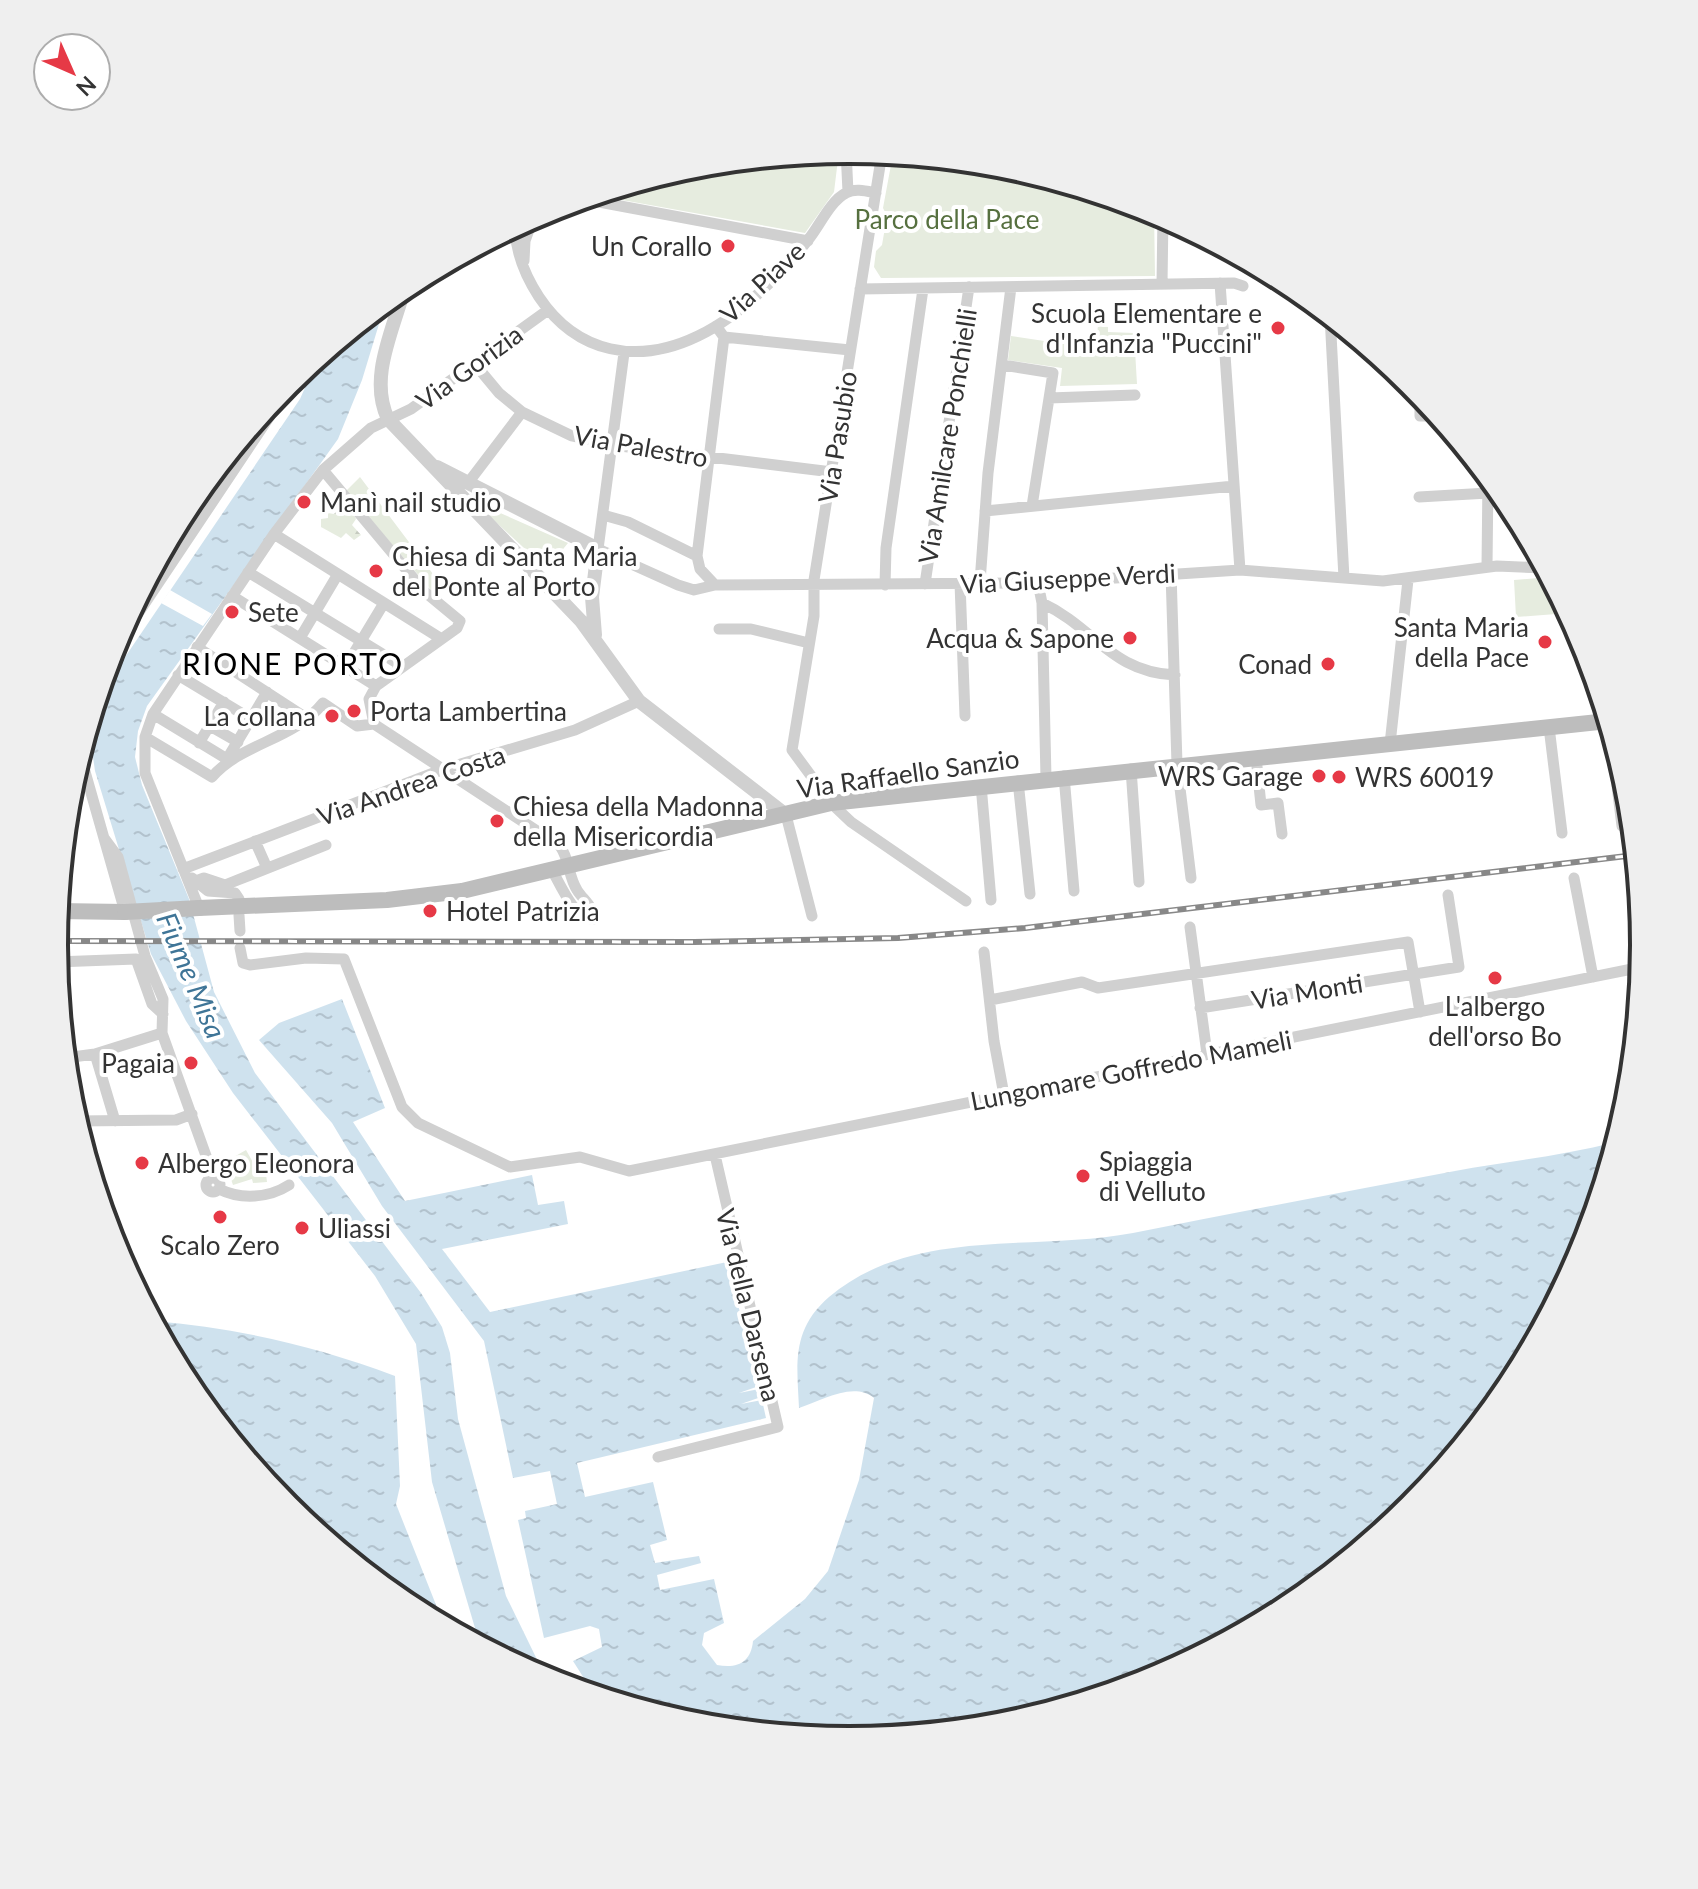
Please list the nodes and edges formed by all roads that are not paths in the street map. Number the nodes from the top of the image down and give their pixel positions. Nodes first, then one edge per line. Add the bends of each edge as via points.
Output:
1 (847, 164) edge
2 (880, 165) edge
3 (848, 192) junction
4 (876, 193) junction
5 (604, 203) edge
6 (1163, 230) edge
7 (530, 232) edge
8 (517, 238) edge
9 (808, 241) junction
10 (525, 270) junction
11 (1220, 283) junction
12 (1162, 284) junction
13 (1243, 286) dead end
14 (969, 287) junction
15 (1011, 287) junction
16 (860, 289) junction
17 (923, 289) junction
18 (399, 306) edge
19 (548, 310) junction
20 (716, 326) junction
21 (1331, 330) edge
22 (724, 337) junction
23 (850, 350) junction
24 (624, 353) junction
25 (474, 363) junction
26 (1003, 365) junction
27 (1135, 395) dead end
28 (1049, 398) junction
29 (522, 412) junction
30 (388, 419) junction
31 (255, 438) edge
32 (612, 445) junction
33 (710, 458) junction
34 (425, 461) junction
35 (323, 470) junction
36 (832, 472) junction
37 (468, 483) junction
38 (1234, 486) junction
39 (483, 490) junction
40 (1486, 493) edge
41 (1488, 496) edge
42 (1419, 497) dead end
43 (467, 506) junction
44 (1032, 506) junction
45 (985, 511) junction
46 (603, 515) junction
47 (274, 534) junction
48 (598, 549) junction
49 (697, 556) junction
50 (1487, 567) junction
51 (1532, 568) edge
52 (1240, 570) junction
53 (248, 572) junction
54 (1171, 573) junction
55 (338, 574) junction
56 (1344, 578) junction
57 (1408, 580) junction
58 (980, 582) junction
59 (960, 583) junction
60 (1038, 583) junction
61 (925, 584) junction
62 (715, 585) junction
63 (814, 585) junction
64 (885, 585) junction
65 (154, 590) edge
66 (232, 596) junction
67 (592, 597) junction
68 (384, 603) junction
69 (1042, 603) junction
70 (566, 604) junction
71 (315, 613) junction
72 (719, 629) dead end
73 (300, 638) junction
74 (440, 638) junction
75 (595, 639) junction
76 (361, 641) junction
77 (809, 643) junction
78 (197, 647) junction
79 (346, 666) junction
80 (402, 666) junction
81 (178, 675) junction
82 (1175, 675) junction
83 (376, 686) junction
84 (267, 692) junction
85 (639, 701) junction
86 (224, 702) junction
87 (153, 714) junction
88 (965, 716) dead end
89 (251, 719) junction
90 (308, 719) junction
91 (1597, 722) edge
92 (374, 724) junction
93 (210, 726) junction
94 (1549, 727) junction
95 (145, 737) junction
96 (238, 742) junction
97 (199, 743) junction
98 (1390, 744) junction
99 (1256, 757) junction
100 (227, 759) junction
101 (1177, 764) junction
102 (444, 769) junction
103 (1131, 769) junction
104 (1064, 776) junction
105 (87, 777) edge
106 (1046, 778) junction
107 (1018, 781) junction
108 (981, 785) junction
109 (752, 789) junction
110 (831, 803) junction
111 (786, 815) junction
112 (752, 823) junction
113 (1562, 833) dead end
114 (1282, 834) dead end
115 (104, 838) junction
116 (255, 841) junction
117 (326, 845) dead end
118 (571, 866) junction
119 (267, 868) junction
120 (552, 870) junction
121 (189, 876) junction
122 (1191, 878) dead end
123 (1574, 878) dead end
124 (1139, 882) dead end
125 (1074, 891) dead end
126 (1030, 894) dead end
127 (1448, 895) dead end
128 (239, 899) dead end
129 (991, 900) dead end
130 (966, 901) dead end
131 (199, 908) junction
132 (69, 911) edge
133 (125, 912) junction
134 (239, 915) dead end
135 (812, 916) dead end
136 (1190, 927) dead end
137 (240, 931) dead end
138 (240, 948) dead end
139 (984, 952) dead end
140 (69, 962) edge
141 (1629, 970) edge
142 (1196, 974) junction
143 (1414, 975) junction
144 (1593, 977) junction
145 (990, 1000) junction
146 (1200, 1008) junction
147 (1420, 1012) junction
148 (163, 1014) junction
149 (162, 1033) junction
150 (95, 1054) junction
151 (1207, 1054) junction
152 (77, 1056) edge
153 (1004, 1095) junction
154 (192, 1114) junction
155 (89, 1121) edge
156 (115, 1121) junction
157 (715, 1155) junction
158 (289, 1185) dead end
159 (658, 1457) dead end

1 - 3 street
2 - 4 street, Via Pasubio
3 - 4 street
3 - 9 street, Via Piave
4 - 16 street, Via Pasubio
5 - 9 street
6 - 12 street
7 - 10 street
8 - 10 street, Via Piave
9 - 20 street, Via Piave
10 - 19 street, Via Piave
11 - 12 street
11 - 13 street
11 - 38 street
12 - 15 street
14 - 15 street
14 - 17 street
14 - 61 street, Via Amilcare Ponchielli
15 - 26 street
16 - 17 street
16 - 23 street, Via Pasubio
17 - 64 street
18 - 30 street via 379,380 379,398
19 - 24 street, Via Piave via 578,338
19 - 25 street, Via Gorizia
20 - 22 street
20 - 24 street, Via Piave via 674,346
21 - 56 street
22 - 23 street
22 - 33 street
23 - 36 street, Via Pasubio
24 - 32 street
25 - 29 street, Via Palestro
25 - 30 street, Via Gorizia via 411,409
26 - 28 street via 1053,373
26 - 45 street
27 - 28 street
28 - 44 street
29 - 32 street, Via Palestro via 572,436
29 - 37 street
30 - 34 street
30 - 35 street, Via Gorizia
31 - 65 street
32 - 33 street, Via Palestro
32 - 46 street
33 - 36 street, Via Palestro
33 - 49 street
34 - 37 street
34 - 43 street
35 - 47 street, Via Gorizia
35 - 74 street via 425,592 460,621
36 - 63 street, Via Pasubio
37 - 39 street
38 - 44 street
38 - 52 street
39 - 43 street via 467,493
39 - 48 street
40 - 42 street
41 - 50 street
43 - 70 street
44 - 45 street
45 - 58 street
46 - 48 street
46 - 49 street
47 - 53 street, Via Gorizia
47 - 55 street
48 - 62 street, Via Giuseppe Verdi via 694,590
48 - 67 street
49 - 62 street via 700,569
50 - 51 street, Via Giuseppe Verdi
50 - 57 street, Via Giuseppe Verdi
52 - 54 street, Via Giuseppe Verdi
52 - 56 street, Via Giuseppe Verdi
53 - 66 street, Via Gorizia
53 - 71 street
54 - 60 street, Via Giuseppe Verdi
54 - 82 street
55 - 68 street
55 - 71 street
56 - 57 street, Via Giuseppe Verdi
57 - 98 street
58 - 59 street, Via Giuseppe Verdi
58 - 60 street, Via Giuseppe Verdi
59 - 61 street, Via Giuseppe Verdi
59 - 88 street
60 - 69 street
61 - 64 street, Via Giuseppe Verdi
62 - 63 street, Via Giuseppe Verdi
63 - 64 street, Via Giuseppe Verdi
63 - 77 street, Via Pasubio
66 - 73 street
66 - 78 street, Via Gorizia
67 - 70 street via 575,606
67 - 75 street
68 - 74 street
68 - 76 street
69 - 82 street via 1068,617 1117,660
69 - 106 street
70 - 75 street
71 - 73 street
71 - 76 street
72 - 77 street via 751,629
73 - 79 street
74 - 80 street
75 - 85 street
76 - 79 street
76 - 80 street
77 - 110 street, Via Pasubio via 792,750
78 - 81 street, Via Gorizia
78 - 84 street
79 - 83 street
80 - 83 street
81 - 86 street
81 - 87 street, Via Gorizia
82 - 101 street
83 - 92 street via 369,699
84 - 89 street
84 - 90 street
85 - 102 street, Via Andrea Costa via 575,730
85 - 109 street
86 - 89 street
86 - 93 street
87 - 95 street, Via Gorizia
87 - 97 street
89 - 96 street
90 - 92 street via 323,703 357,726
90 - 100 street via 249,753
91 - 94 main road, Via Raffaello Sanzio
92 - 102 street
93 - 96 street
93 - 97 street
94 - 98 main road, Via Raffaello Sanzio
94 - 113 street
95 - 100 street via 212,777
95 - 121 street via 145,773
96 - 100 street
97 - 100 street
98 - 99 main road, Via Raffaello Sanzio
99 - 101 main road, Via Raffaello Sanzio
99 - 114 street via 1261,805 1278,803
101 - 103 main road, Via Raffaello Sanzio
101 - 122 street
102 - 116 street, Via Andrea Costa
102 - 118 street via 560,846
103 - 104 main road, Via Raffaello Sanzio
103 - 124 street
104 - 106 main road, Via Raffaello Sanzio
104 - 125 street
105 - 115 street
106 - 107 main road, Via Raffaello Sanzio
107 - 108 main road, Via Raffaello Sanzio
107 - 126 street
108 - 110 main road, Via Raffaello Sanzio
108 - 129 street
109 - 111 street
109 - 112 street via 757,809
110 - 111 main road, Via Raffaello Sanzio
110 - 130 street
111 - 112 main road, Via Raffaello Sanzio
111 - 135 street
112 - 118 main road, Via Raffaello Sanzio
115 - 133 street
115 - 148 street via 118,857 145,956 163,999
116 - 119 street
116 - 121 street, Via Andrea Costa
117 - 119 street
118 - 120 main road, Via Raffaello Sanzio
118 - 120 street via 574,884 594,913 591,920 568,898
119 - 121 street via 225,885
120 - 131 main road, Via Raffaello Sanzio via 425,897
121 - 128 street via 208,891 235,893
121 - 131 street
123 - 144 street
127 - 143 street, Via Monti via 1459,967
131 - 133 main road, Via Raffaello Sanzio, bridge
132 - 133 main road, Via Raffaello Sanzio
134 - 137 street
136 - 142 street
138 - 157 street, Lungomare Goffredo Mameli via 243,963 250,965 344,959 405,1111 418,1123 510,1167 580,1157 620,1171
139 - 145 street
140 - 148 street via 136,959 152,1004
141 - 144 street, Lungomare Goffredo Mameli
142 - 143 street via 1408,942
142 - 145 street via 1098,988 1082,982
142 - 146 street
143 - 146 street, Via Monti
143 - 147 street
144 - 147 street, Lungomare Goffredo Mameli
145 - 153 street
146 - 151 street
147 - 151 street, Lungomare Goffredo Mameli
148 - 149 street
149 - 150 street
149 - 154 street
150 - 152 street
150 - 156 street
151 - 153 street, Lungomare Goffredo Mameli
153 - 157 street, Lungomare Goffredo Mameli
154 - 156 street via 176,1120
154 - 158 street via 216,1183 236,1195 270,1195
155 - 156 street
157 - 159 street, Via della Darsena via 778,1427

